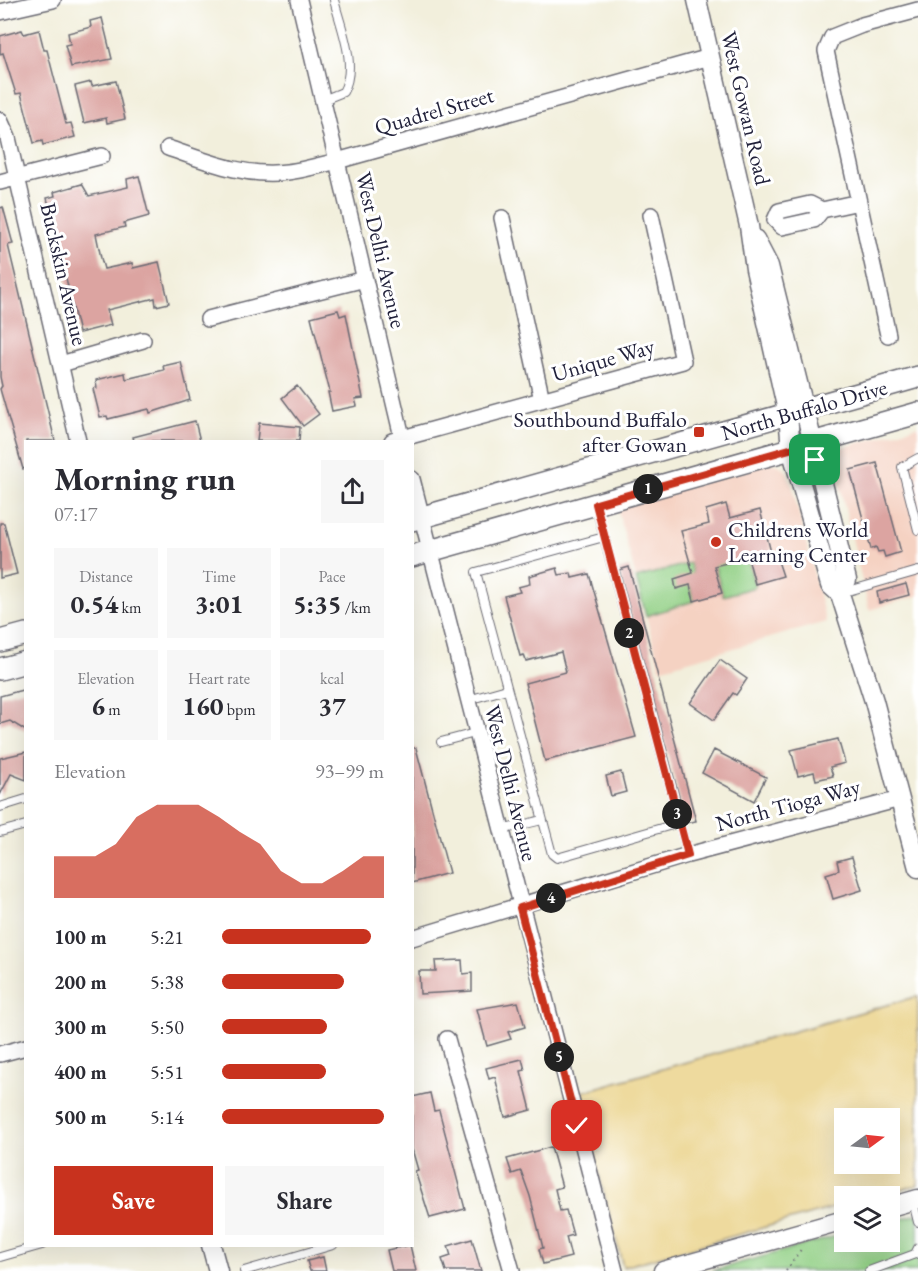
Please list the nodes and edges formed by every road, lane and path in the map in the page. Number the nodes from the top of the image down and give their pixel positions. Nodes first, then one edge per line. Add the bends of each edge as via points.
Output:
1 (53, 0) edge
2 (298, 0) edge
3 (334, 0) edge
4 (697, 0) edge
5 (918, 10) edge
6 (0, 12) edge
7 (710, 57) junction
8 (322, 99) junction
9 (0, 120) edge
10 (168, 148) dead end
11 (102, 156) dead end
12 (337, 161) junction
13 (17, 178) junction
14 (0, 183) edge
15 (859, 202) junction
16 (804, 205) junction
17 (822, 210) junction
18 (651, 215) dead end
19 (502, 218) dead end
20 (775, 220) junction
21 (808, 221) junction
22 (749, 226) junction
23 (365, 279) junction
24 (208, 319) dead end
25 (888, 335) dead end
26 (142, 340) dead end
27 (61, 364) junction
28 (918, 378) edge
29 (542, 400) junction
30 (796, 412) junction
31 (918, 413) edge
32 (78, 440) edge
33 (399, 440) edge
34 (801, 446) junction
35 (918, 458) edge
36 (414, 495) edge
37 (596, 504) junction
38 (417, 519) edge
39 (918, 530) edge
40 (604, 537) junction
41 (421, 553) edge
42 (918, 571) edge
43 (840, 594) junction
44 (24, 635) edge
45 (0, 641) edge
46 (24, 663) edge
47 (0, 669) edge
48 (507, 689) junction
49 (467, 701) junction
50 (475, 733) junction
51 (441, 742) dead end
52 (900, 799) junction
53 (24, 801) edge
54 (0, 807) edge
55 (542, 820) junction
56 (679, 823) junction
57 (24, 826) edge
58 (501, 830) junction
59 (0, 832) edge
60 (688, 855) junction
61 (918, 868) edge
62 (520, 908) junction
63 (414, 937) edge
64 (447, 1039) dead end
65 (24, 1048) edge
66 (0, 1054) edge
67 (915, 1200) edge
68 (900, 1204) edge
69 (918, 1222) edge
70 (834, 1223) edge
71 (808, 1230) junction
72 (35, 1247) edge
73 (212, 1247) edge
74 (326, 1247) edge
75 (918, 1248) edge
76 (0, 1257) edge
77 (218, 1271) edge
78 (244, 1271) edge
79 (512, 1271) edge
80 (615, 1271) edge
81 (663, 1271) edge
82 (786, 1271) edge
83 (869, 1271) edge

1 - 6 street
2 - 8 street, West Delhi Avenue
3 - 8 lane via 349,81 343,92
4 - 7 street, West Gowan Road
5 - 15 street via 832,37 826,51
7 - 12 street, Quadrel Street
7 - 22 street, West Gowan Road
8 - 12 street, West Delhi Avenue
9 - 13 street, Buckskin Avenue
10 - 12 street, Quadrel Street via 254,172 286,173
11 - 13 street
12 - 23 street, West Delhi Avenue
13 - 14 street
13 - 27 street, Buckskin Avenue
15 - 17 street
15 - 25 street
16 - 17 street
16 - 20 street via 779,211
16 - 21 lane
17 - 21 street
18 - 29 street, Unique Way via 683,361
19 - 29 street
20 - 21 street via 782,227
20 - 22 street
22 - 30 street, West Gowan Road via 769,266
23 - 24 street
23 - 33 street, West Delhi Avenue
26 - 27 street
27 - 32 street, Buckskin Avenue
28 - 30 main road, North Buffalo Drive
29 - 33 street, Unique Way
30 - 34 street, West Gowan Road
30 - 38 main road, North Buffalo Drive
31 - 34 main road, North Buffalo Drive
34 - 37 main road, North Buffalo Drive
34 - 43 street, West Gowan Road via 830,585
35 - 39 lane via 902,467
36 - 38 street, West Delhi Avenue
37 - 40 lane
37 - 41 main road, North Buffalo Drive
38 - 41 street, West Delhi Avenue
40 - 48 lane via 476,572
40 - 56 lane
41 - 49 street, West Delhi Avenue
42 - 43 lane
43 - 52 street, West Gowan Road
44 - 45 main road
46 - 47 main road
48 - 49 lane
48 - 55 lane
49 - 50 street, West Delhi Avenue
50 - 51 lane
50 - 58 street, West Delhi Avenue
52 - 60 street, North Tioga Way
52 - 61 street, West Gowan Road
53 - 54 lane
55 - 56 lane via 552,854 557,858
55 - 58 lane
56 - 60 lane
57 - 59 lane
58 - 62 street, West Delhi Avenue
60 - 62 street, North Tioga Way
62 - 63 street, North Tioga Way
62 - 80 street, West Delhi Avenue
64 - 79 street
65 - 66 street
67 - 68 street
67 - 69 lane
70 - 71 street
71 - 81 street
71 - 82 path via 809,1241
72 - 76 lane
73 - 77 street
74 - 78 lane
75 - 83 lane via 915,1254

